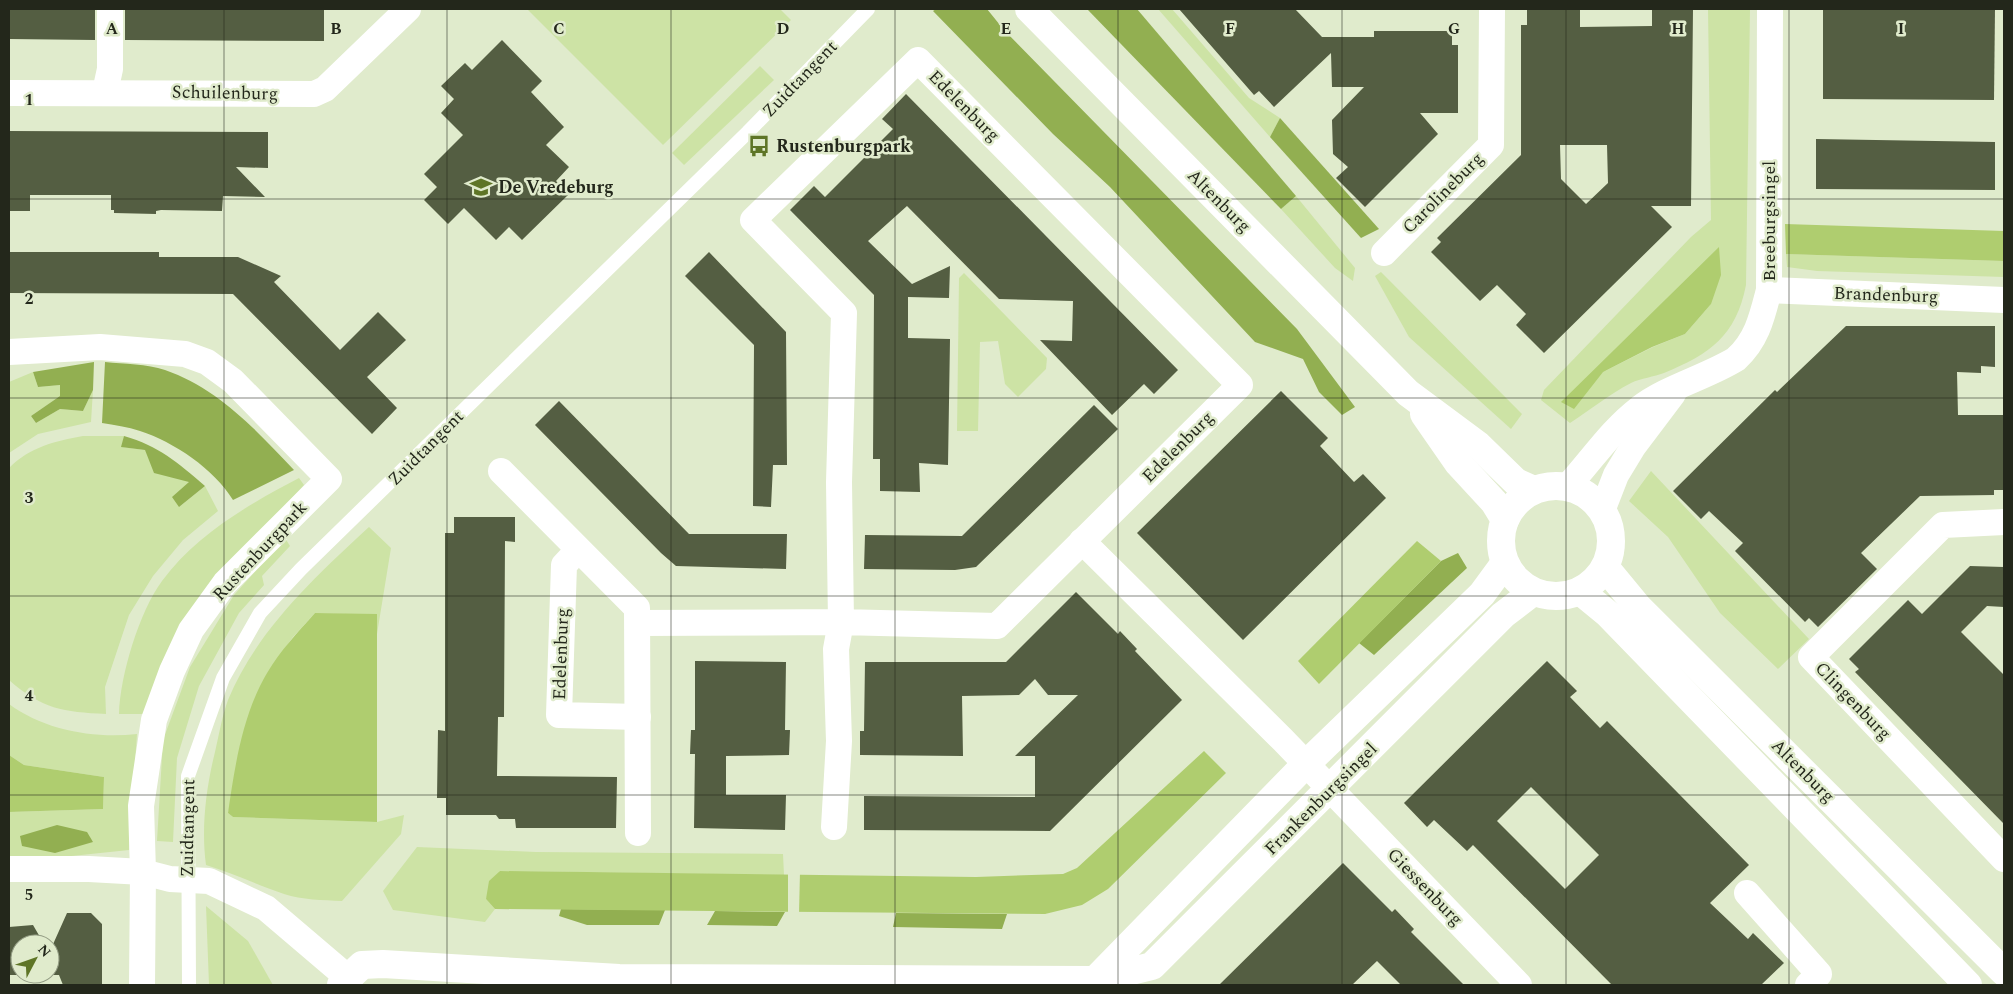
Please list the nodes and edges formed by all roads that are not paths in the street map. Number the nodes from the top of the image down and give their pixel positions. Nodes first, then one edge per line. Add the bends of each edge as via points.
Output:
1 (110, 9) edge
2 (408, 9) edge
3 (868, 9) edge
4 (1029, 9) edge
5 (1492, 9) edge
6 (1770, 9) edge
7 (9, 92) edge
8 (105, 92) junction
9 (1384, 253) dead end
10 (1769, 290) junction
11 (2004, 300) edge
12 (9, 352) edge
13 (1678, 388) junction
14 (1408, 393) junction
15 (502, 471) dead end
16 (1567, 487) junction
17 (1534, 490) junction
18 (1602, 511) junction
19 (1505, 520) junction
20 (2004, 522) edge
21 (1082, 541) junction
22 (578, 550) junction
23 (1504, 564) junction
24 (1605, 567) junction
25 (1580, 591) junction
26 (1533, 592) junction
27 (638, 622) junction
28 (841, 622) junction
29 (638, 717) junction
30 (1305, 765) junction
31 (1331, 789) junction
32 (834, 827) dead end
33 (638, 833) dead end
34 (2004, 859) edge
35 (9, 869) edge
36 (143, 872) junction
37 (187, 879) junction
38 (1747, 893) dead end
39 (2004, 972) edge
40 (344, 981) edge
41 (618, 982) edge
42 (1095, 983) edge
43 (142, 985) edge
44 (189, 985) edge
45 (1519, 985) edge
46 (1808, 985) edge
47 (1968, 985) edge

1 - 8 street via 110,69
2 - 8 street, Schuilenburg via 325,89 314,94
3 - 37 lane, Zuidtangent via 748,132 300,569 260,613 223,678 188,776
4 - 14 main road, Altenburg
5 - 9 street, Carolineburg via 1491,145
6 - 10 street, Breeburgsingel
7 - 8 street, Schuilenburg
10 - 11 street, Brandenburg
10 - 13 street, Breeburgsingel via 1760,327 1747,349 1724,366
12 - 36 street, Rustenburgpark via 100,347 185,354 208,362 233,381 329,479 225,583 192,630 172,671 154,720 141,806
13 - 16 street, Breeburgsingel via 1641,406 1612,432
13 - 18 street, Breeburgsingel via 1633,447 1616,475
14 - 17 main road, Altenburg via 1478,444 1516,482
14 - 19 main road, Altenburg via 1458,463 1494,502
15 - 22 street
16 - 17 main road
16 - 18 main road via 1587,496
17 - 19 main road via 1516,503
18 - 24 main road via 1611,537
19 - 23 main road via 1500,543
20 - 34 street, Clingenburg via 1943,525 1812,658
21 - 28 street, Edelenburg via 997,626
21 - 28 street, Edelenburg via 1240,385 918,60 752,220 844,313 839,482
21 - 30 street
22 - 27 street via 637,608
22 - 29 street, Edelenburg via 564,565 559,715
23 - 26 main road via 1519,583
23 - 30 main road, Frankenburgsingel via 1482,594
24 - 25 main road
24 - 39 main road, Altenburg via 1632,601
25 - 26 main road via 1564,596
25 - 47 main road, Altenburg via 1608,614
26 - 31 main road, Frankenburgsingel via 1503,615
27 - 28 street, Edelenburg
27 - 29 street
28 - 32 street, Edelenburg via 836,649 839,741
29 - 33 street
30 - 31 street, Giessenburg
30 - 42 main road, Frankenburgsingel
31 - 42 main road, Frankenburgsingel via 1152,966
31 - 45 street, Giessenburg
35 - 36 street, Frankenburgsingel via 89,868
36 - 37 street, Frankenburgsingel via 170,879
36 - 43 street, Rustenburgpark
37 - 40 street, Frankenburgsingel via 209,881 266,908
37 - 44 lane, Zuidtangent
38 - 46 street via 1820,974
40 - 41 main road, Frankenburgsingel via 362,965 383,964
41 - 42 main road, Frankenburgsingel

